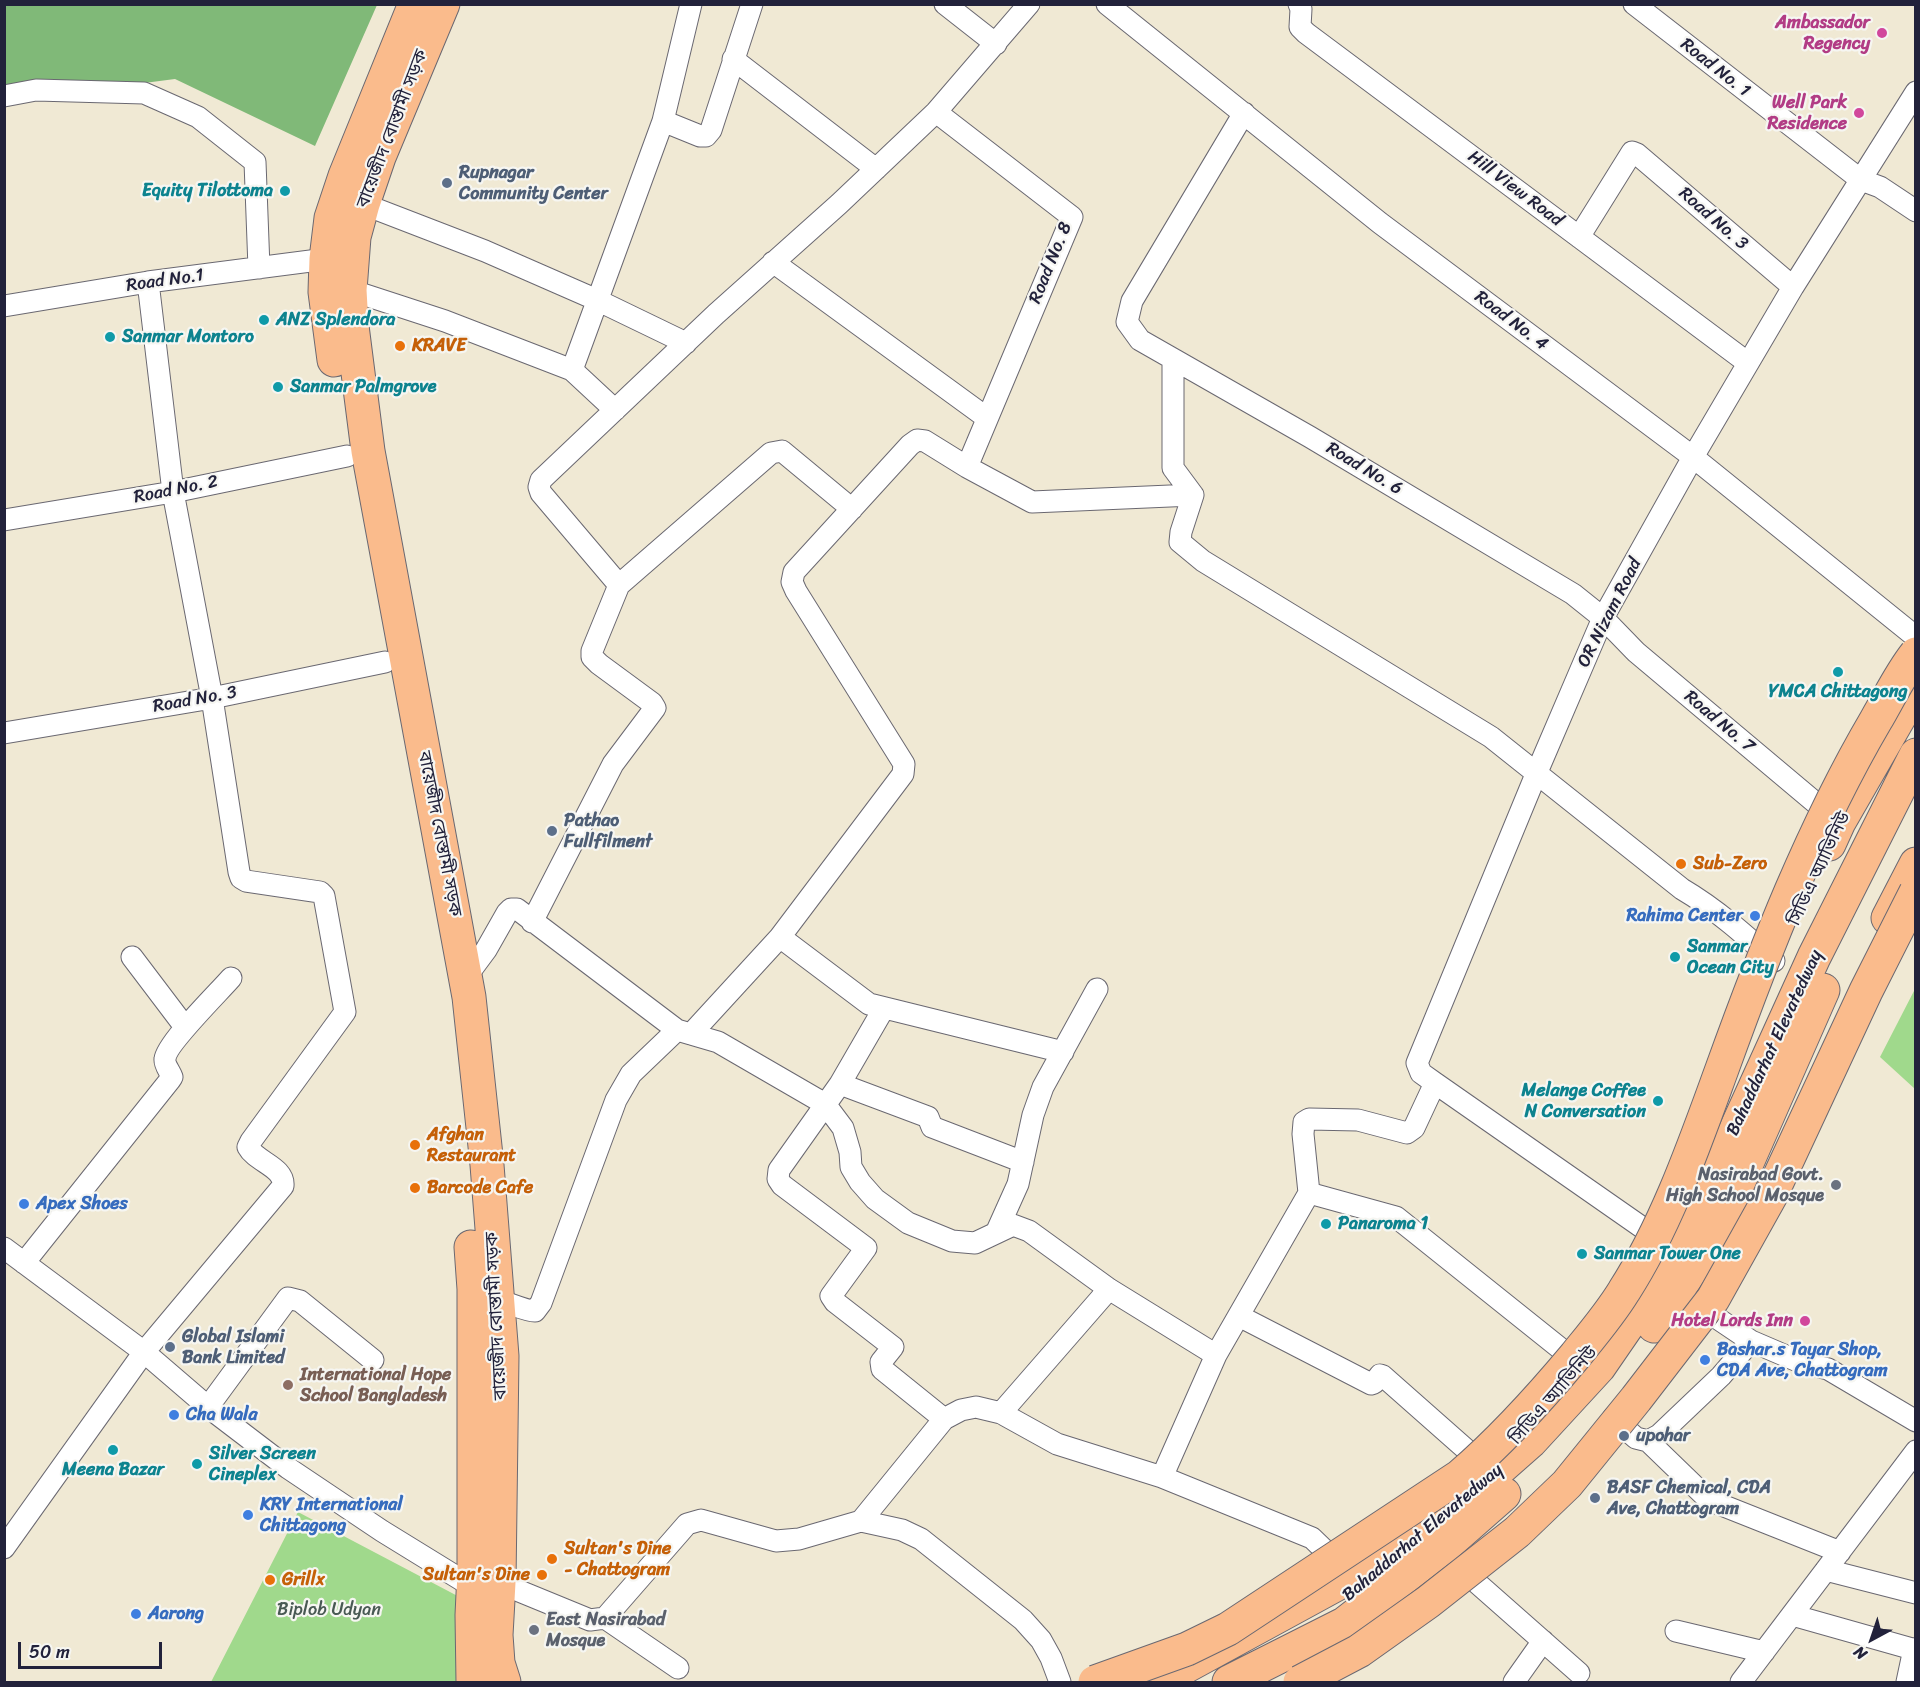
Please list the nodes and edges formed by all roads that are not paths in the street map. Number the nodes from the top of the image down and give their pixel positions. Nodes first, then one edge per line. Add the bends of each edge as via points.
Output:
1 (415, 4) edge
2 (443, 4) edge
3 (691, 4) edge
4 (753, 4) edge
5 (945, 4) edge
6 (1029, 4) edge
7 (1107, 4) edge
8 (1299, 4) edge
9 (1634, 4) edge
10 (996, 44) junction
11 (733, 59) junction
12 (1916, 92) edge
13 (4, 96) edge
14 (936, 112) junction
15 (1244, 113) junction
16 (663, 121) junction
17 (876, 169) junction
18 (1861, 180) junction
19 (363, 204) junction
20 (1916, 211) edge
21 (1579, 237) junction
22 (773, 262) junction
23 (259, 268) junction
24 (343, 270) junction
25 (148, 282) junction
26 (1793, 287) junction
27 (597, 300) junction
28 (4, 306) edge
29 (686, 343) junction
30 (1173, 359) junction
31 (1748, 363) junction
32 (572, 370) junction
33 (615, 410) junction
34 (987, 418) junction
35 (347, 456) junction
36 (1693, 457) junction
37 (967, 467) junction
38 (173, 492) junction
39 (1193, 495) junction
40 (852, 509) junction
41 (4, 520) edge
42 (619, 585) junction
43 (1603, 618) junction
44 (1916, 637) edge
45 (1916, 654) edge
46 (385, 662) junction
47 (1916, 688) edge
48 (212, 698) junction
49 (4, 732) edge
50 (1916, 755) edge
51 (1536, 772) junction
52 (1916, 796) edge
53 (1839, 822) junction
54 (1916, 864) edge
55 (1916, 892) edge
56 (532, 922) junction
57 (780, 937) junction
58 (132, 957) dead end
59 (1776, 963) junction
60 (466, 977) junction
61 (231, 978) dead end
62 (1097, 989) dead end
63 (884, 1008) junction
64 (186, 1027) junction
65 (684, 1032) junction
66 (1063, 1052) junction
67 (1428, 1078) junction
68 (840, 1084) junction
69 (825, 1104) junction
70 (1023, 1162) junction
71 (1310, 1192) junction
72 (996, 1233) junction
73 (1663, 1243) junction
74 (4, 1248) edge
75 (24, 1263) junction
76 (1109, 1289) junction
77 (498, 1300) junction
78 (1695, 1303) junction
79 (1239, 1316) junction
80 (1750, 1341) junction
81 (144, 1352) junction
82 (1216, 1355) junction
83 (373, 1360) dead end
84 (1584, 1367) junction
85 (208, 1407) junction
86 (1001, 1413) junction
87 (1613, 1418) junction
88 (944, 1419) junction
89 (1916, 1421) edge
90 (1648, 1441) junction
91 (1916, 1451) edge
92 (1488, 1470) junction
93 (1162, 1477) junction
94 (861, 1521) junction
95 (4, 1548) edge
96 (1840, 1552) junction
97 (1460, 1568) junction
98 (1826, 1570) junction
99 (1352, 1575) junction
100 (482, 1581) junction
101 (1916, 1593) edge
102 (1792, 1615) junction
103 (604, 1618) junction
104 (1676, 1631) dead end
105 (1543, 1641) junction
106 (1915, 1649) edge
107 (1764, 1652) junction
108 (678, 1668) dead end
109 (1579, 1673) dead end
110 (1748, 1682) edge
111 (473, 1683) edge
112 (504, 1683) edge
113 (1060, 1683) edge
114 (1095, 1683) edge
115 (1140, 1683) edge
116 (1183, 1683) edge
117 (1229, 1683) edge
118 (1284, 1683) edge
119 (1300, 1683) edge
120 (1515, 1683) edge
121 (1907, 1683) edge

1 - 24 main road, বায়েজীদ বোস্তামী সড়ক via 331,218
2 - 19 main road, বায়েজীদ বোস্তামী সড়ক
3 - 16 street
4 - 11 street
5 - 10 street
6 - 10 street
7 - 15 street, Road No. 4
8 - 21 street, Hill View Road via 1300,27 1306,33
9 - 18 street, Road No. 1
10 - 14 street
11 - 16 street via 706,136
11 - 17 street
12 - 18 street, OR Nizam Road
13 - 23 street via 36,90 144,93 198,117 255,162
14 - 17 street
14 - 34 street, Road No. 8 via 1072,217
15 - 30 street, Road No. 6 via 1132,301 1127,322 1140,340
15 - 36 street, Road No. 4 via 1380,223
16 - 27 street
17 - 22 street
18 - 20 street, Road No. 1
18 - 26 street, OR Nizam Road
19 - 24 main road, বায়েজীদ বোস্তামী সড়ক
19 - 27 street
21 - 26 street, Road No. 3 via 1632,152
21 - 31 street, Hill View Road
22 - 29 street
22 - 34 street
23 - 24 street, Road No.1
23 - 25 street, Road No.1
24 - 32 street via 445,321
24 - 35 main road, বায়েজীদ বোস্তামী সড়ক via 325,292
24 - 60 main road, বায়েজীদ বোস্তামী সড়ক via 368,451
25 - 28 street, Road No.1
25 - 38 street
26 - 31 street, OR Nizam Road
27 - 29 street
27 - 32 street
29 - 33 street
30 - 39 street via 1173,468
30 - 43 street, Road No. 6 via 1573,594
31 - 36 street, OR Nizam Road
32 - 33 street
33 - 42 street via 541,480 539,487
34 - 37 street, Road No. 8
35 - 38 street, Road No. 2
35 - 46 main road, বায়েজীদ বোস্তামী সড়ক
36 - 43 street, OR Nizam Road
36 - 44 street, Road No. 4
37 - 39 street via 1032,502
37 - 40 street via 917,440
38 - 41 street, Road No. 2
38 - 48 street
39 - 51 street via 1181,532 1180,542 1186,548 1491,737
40 - 42 street via 776,451
40 - 57 street via 794,572 792,582 905,769
42 - 56 street via 592,657 655,708 613,765
43 - 51 street, OR Nizam Road
43 - 53 street, Road No. 7 via 1636,652
45 - 114 main road, bridge via 1856,755 1797,877 1663,1219 1624,1291 1590,1337 1494,1447 1460,1476 1228,1629
46 - 48 street, Road No. 3
46 - 100 main road, বায়েজীদ বোস্তামী সড়ক via 438,930 464,1162 474,1289
47 - 53 main road, সিডিএ অ্যাভিনিউ
48 - 49 street, Road No. 3
48 - 81 street via 241,878 320,892 324,896 345,1012 248,1147 280,1174 283,1186
50 - 116 main road, Bahaddarhat Elevatedway via 1814,957 1701,1206 1652,1290 1599,1367 1530,1442 1342,1602 1234,1662
51 - 59 street
51 - 67 street, OR Nizam Road via 1417,1063
52 - 117 main road, Bahaddarhat Elevatedway via 1872,880 1717,1231 1664,1313 1605,1389 1534,1469 1446,1545 1344,1624
53 - 59 main road, সিডিএ অ্যাভিনিউ
54 - 78 main road via 1867,960 1778,1155 1730,1248
55 - 119 main road, bridge via 1770,1197 1713,1299 1643,1390 1568,1484 1517,1532 1359,1651
56 - 60 street via 517,909 511,909
56 - 65 street
57 - 63 street via 869,1004
57 - 65 street
58 - 64 street
59 - 73 main road, সিডিএ অ্যাভিনিউ via 1757,1019
60 - 77 main road, বায়েজীদ বোস্তামী সড়ক
61 - 64 street
62 - 66 street
63 - 66 street
63 - 68 street
64 - 75 street via 165,1059 170,1080
65 - 69 street via 717,1041
65 - 77 street via 631,1074 616,1100 541,1304 535,1311 529,1311
66 - 70 street via 1043,1087
67 - 71 street, OR Nizam Road via 1414,1128 1407,1133 1358,1120 1304,1122
67 - 73 street
68 - 69 street
68 - 70 street via 928,1117 932,1127
69 - 72 street via 843,1128 851,1167 875,1199 908,1223 952,1241 975,1243
69 - 88 street via 779,1170 778,1179 866,1248 831,1296 893,1347 881,1362 882,1369
70 - 72 street via 1018,1184
71 - 79 street
71 - 84 street via 1396,1217
72 - 76 street via 1013,1225 1029,1231
73 - 84 main road, সিডিএ অ্যাভিনিউ
74 - 75 street
75 - 81 street
76 - 82 street
76 - 86 street
77 - 100 main road, বায়েজীদ বোস্তামী সড়ক via 502,1356
78 - 80 street
78 - 87 main road
79 - 82 street
79 - 92 street via 1371,1384 1383,1376
80 - 89 street via 1828,1369
80 - 90 street via 1685,1412
81 - 85 street
81 - 95 street
82 - 93 street
83 - 85 street via 300,1301 288,1298
84 - 92 main road, সিডিএ অ্যাভিনিউ
85 - 100 street via 288,1468 382,1531
86 - 88 street via 976,1407
86 - 93 street via 1057,1444
87 - 90 street via 1636,1438
87 - 97 main road via 1602,1436 1508,1532
88 - 94 street
90 - 96 street via 1709,1500
91 - 96 street
92 - 99 main road, সিডিএ অ্যাভিনিউ via 1370,1566
93 - 99 street via 1312,1538
94 - 103 street via 799,1539 776,1541 701,1520 687,1524
94 - 113 street via 902,1530 921,1539 1023,1620 1041,1640
96 - 98 street
97 - 105 street
97 - 118 main road via 1348,1649
98 - 101 street
98 - 102 street
99 - 115 main road, সিডিএ অ্যাভিনিউ via 1184,1668
100 - 103 street via 590,1620
100 - 111 main road, বায়েজীদ বোস্তামী সড়ক
100 - 112 main road, বায়েজীদ বোস্তামী সড়ক
102 - 106 street
102 - 107 street
103 - 108 street
104 - 107 street
105 - 109 street
105 - 120 street
106 - 121 street
107 - 110 street

